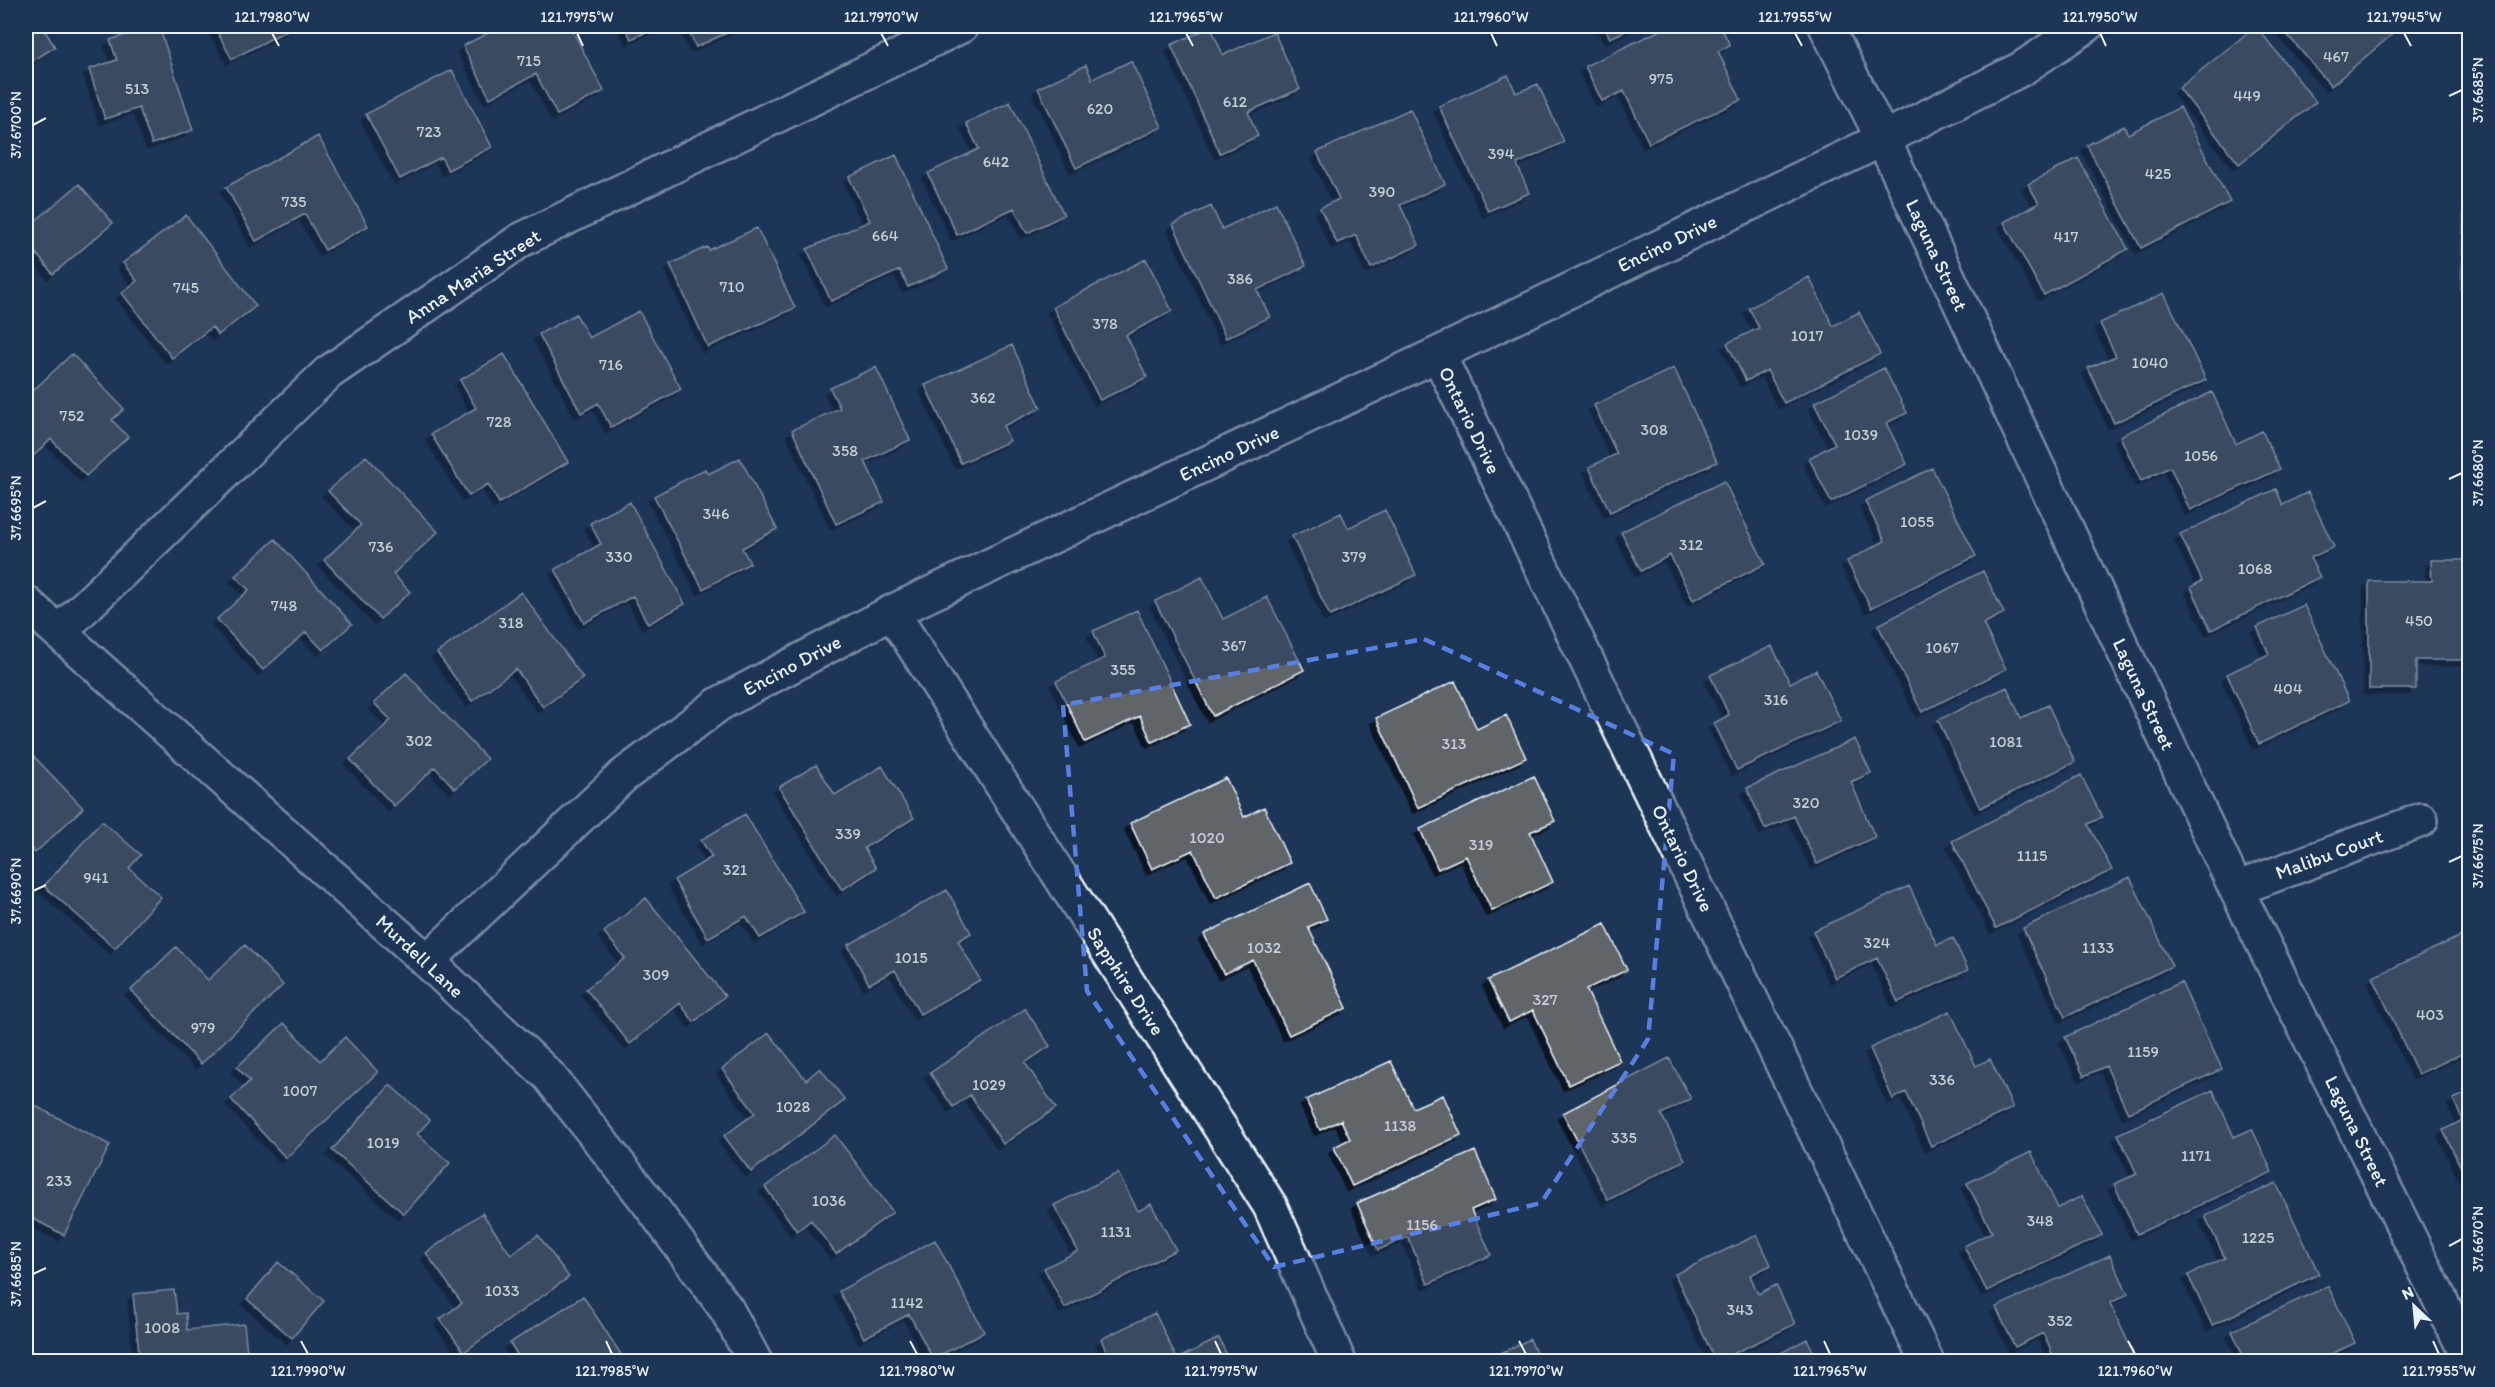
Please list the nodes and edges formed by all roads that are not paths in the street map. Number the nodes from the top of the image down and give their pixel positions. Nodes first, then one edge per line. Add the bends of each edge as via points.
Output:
1 (961, 26) edge
2 (1826, 26) edge
3 (2086, 26) edge
4 (1882, 138) junction
5 (1438, 354) junction
6 (26, 603) edge
7 (892, 612) junction
8 (59, 632) junction
9 (2421, 820) dead end
10 (2236, 889) junction
11 (427, 961) junction
12 (2467, 1350) edge
13 (755, 1362) edge
14 (1339, 1362) edge
15 (1927, 1362) edge

1 - 8 street, Anna Maria Street via 521,240 328,373
2 - 4 street, Laguna Street
3 - 4 street, Encino Drive via 2021,69
4 - 5 street, Encino Drive
4 - 10 street, Laguna Street
5 - 7 street, Encino Drive
5 - 15 street, Ontario Drive
6 - 8 street, Murdell Lane
7 - 11 street, Encino Drive via 719,704 623,776
7 - 14 street, Sapphire Drive via 1270,1206
8 - 11 street, Murdell Lane
9 - 10 street, Malibu Court
10 - 12 street, Laguna Street
11 - 13 street, Murdell Lane via 549,1076 720,1301

